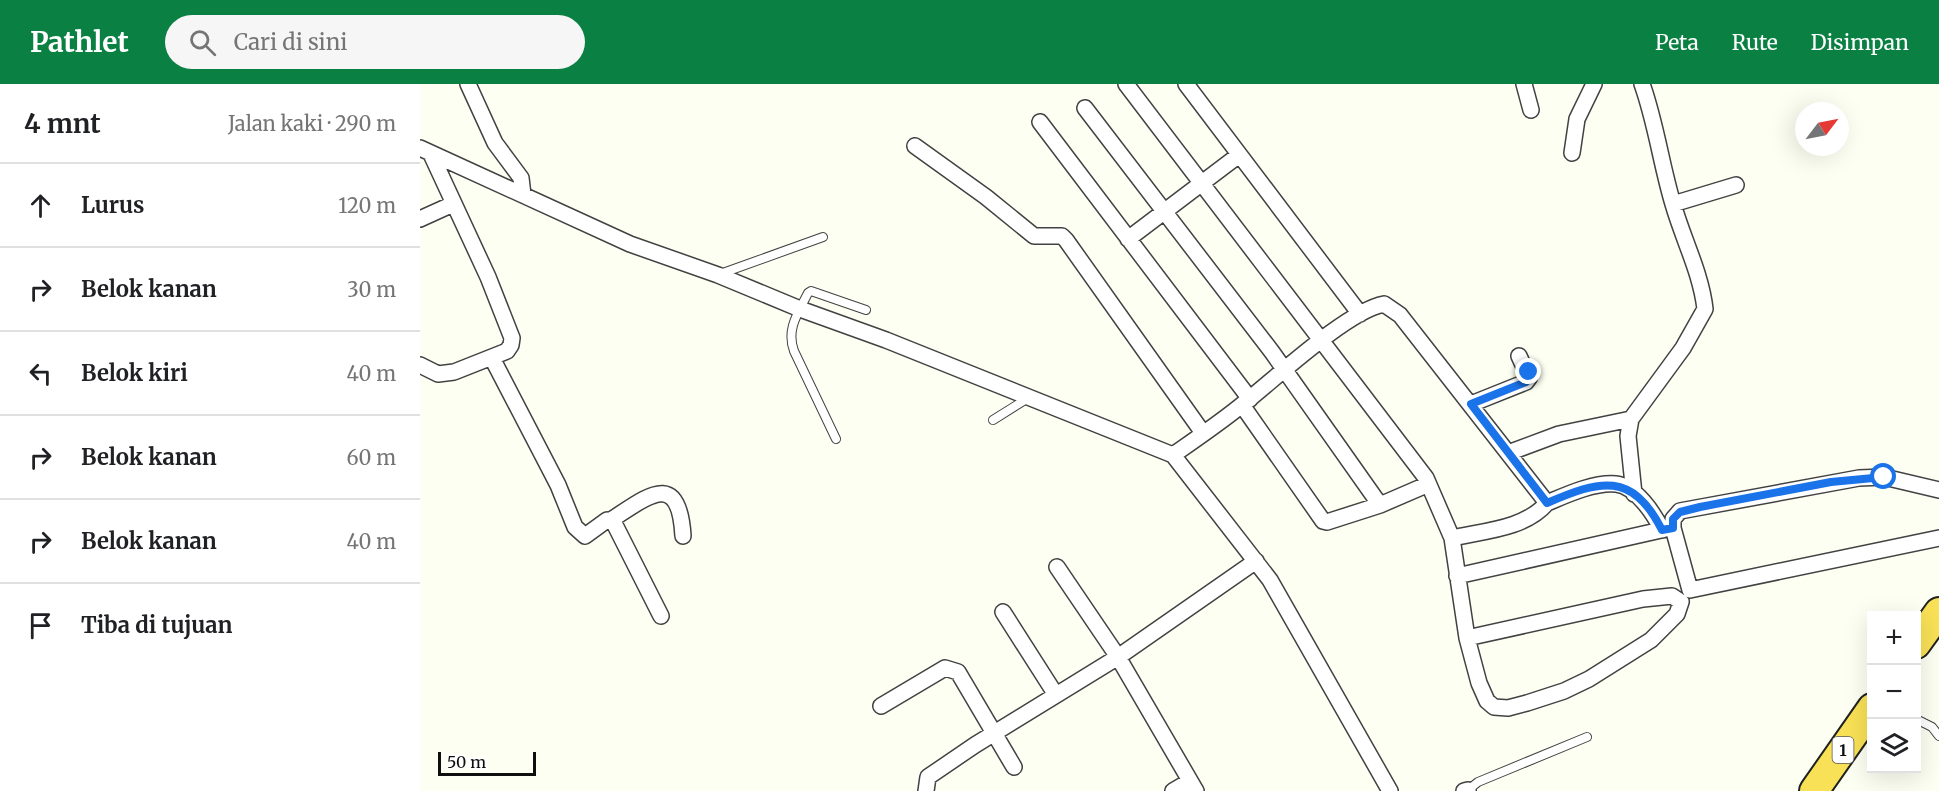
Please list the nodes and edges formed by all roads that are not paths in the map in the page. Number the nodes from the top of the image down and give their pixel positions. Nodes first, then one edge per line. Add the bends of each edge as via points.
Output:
1 (468, 84) edge
2 (1126, 84) edge
3 (1186, 84) edge
4 (1524, 84) edge
5 (1594, 84) edge
6 (1642, 84) edge
7 (1085, 108) dead end
8 (1531, 110) dead end
9 (1040, 122) dead end
10 (915, 146) dead end
11 (426, 151) edge
12 (1572, 153) dead end
13 (1239, 155) junction
14 (1202, 185) junction
15 (1736, 185) dead end
16 (523, 195) junction
17 (453, 204) junction
18 (1672, 204) junction
19 (1166, 212) junction
20 (420, 219) edge
21 (823, 237) dead end
22 (1128, 239) junction
23 (718, 275) junction
24 (800, 309) junction
25 (866, 310) dead end
26 (1360, 314) junction
27 (1322, 341) junction
28 (1519, 356) dead end
29 (492, 358) junction
30 (420, 365) edge
31 (1284, 370) junction
32 (1028, 398) junction
33 (1246, 402) junction
34 (1471, 404) junction
35 (1631, 419) junction
36 (993, 420) dead end
37 (1203, 434) junction
38 (836, 439) dead end
39 (1508, 453) junction
40 (1173, 455) junction
41 (1427, 482) junction
42 (1939, 490) edge
43 (1634, 494) junction
44 (1547, 503) junction
45 (1380, 505) junction
46 (611, 520) junction
47 (1667, 529) junction
48 (683, 536) dead end
49 (1452, 538) junction
50 (1939, 538) edge
51 (1256, 561) junction
52 (1058, 567) dead end
53 (1457, 576) junction
54 (1690, 590) junction
55 (1672, 596) junction
56 (1003, 612) dead end
57 (1939, 612) edge
58 (661, 616) dead end
59 (1467, 638) junction
60 (1921, 638) edge
61 (1118, 657) junction
62 (1056, 695) junction
63 (880, 706) dead end
64 (1867, 715) edge
65 (1921, 721) edge
66 (993, 734) junction
67 (1939, 736) edge
68 (1587, 737) dead end
69 (1014, 767) dead end
70 (1193, 786) edge
71 (926, 791) edge
72 (1173, 791) edge
73 (1390, 791) edge
74 (1466, 791) edge
75 (1814, 791) edge

1 - 16 street via 495,143 521,178
2 - 14 street
3 - 13 street
4 - 8 street
5 - 12 street via 1577,119
6 - 18 street
7 - 19 street
9 - 22 street
10 - 37 street via 1034,236 1062,236
11 - 16 street
11 - 17 street
13 - 14 street
13 - 26 street
14 - 19 street
14 - 27 street
15 - 18 street
16 - 23 street via 630,244
17 - 20 street
17 - 29 street via 512,338 507,351
18 - 35 street via 1705,309 1683,348
19 - 22 street
19 - 31 street
21 - 23 lane
22 - 33 street
23 - 24 street
24 - 25 lane via 808,293 814,291
24 - 32 street
24 - 38 lane via 791,328 791,342
26 - 27 street
26 - 34 street via 1384,304 1400,315
27 - 31 street
27 - 41 street
28 - 34 street via 1529,372 1526,382
29 - 30 street via 445,374
29 - 46 street via 554,475 579,533 585,536
31 - 33 street
31 - 45 street
32 - 36 lane
32 - 40 street
33 - 37 street
33 - 45 street via 1325,522
34 - 39 street
35 - 39 street via 1559,434
35 - 43 street via 1628,436
37 - 40 street
39 - 44 street
40 - 51 street
41 - 45 street
41 - 49 street
42 - 47 street via 1884,477 1831,482 1680,512
43 - 44 street via 1616,484
43 - 47 street
44 - 49 street via 1540,512 1520,523
46 - 48 street via 653,494 664,492 679,508
46 - 58 street
47 - 53 street
47 - 54 street
49 - 53 street
50 - 54 street
51 - 61 street
51 - 73 street via 1286,605
52 - 61 street
53 - 59 street
54 - 55 street
55 - 59 street
55 - 59 street via 1682,603 1680,609 1632,654 1564,691 1508,708 1494,707 1487,701
56 - 62 street
57 - 60 highway
61 - 62 street
61 - 70 street
62 - 66 street
63 - 66 street via 945,668 952,668
64 - 75 highway, 1
65 - 67 lane
66 - 69 street
66 - 71 street via 928,777
68 - 74 lane via 1478,782
70 - 72 street

